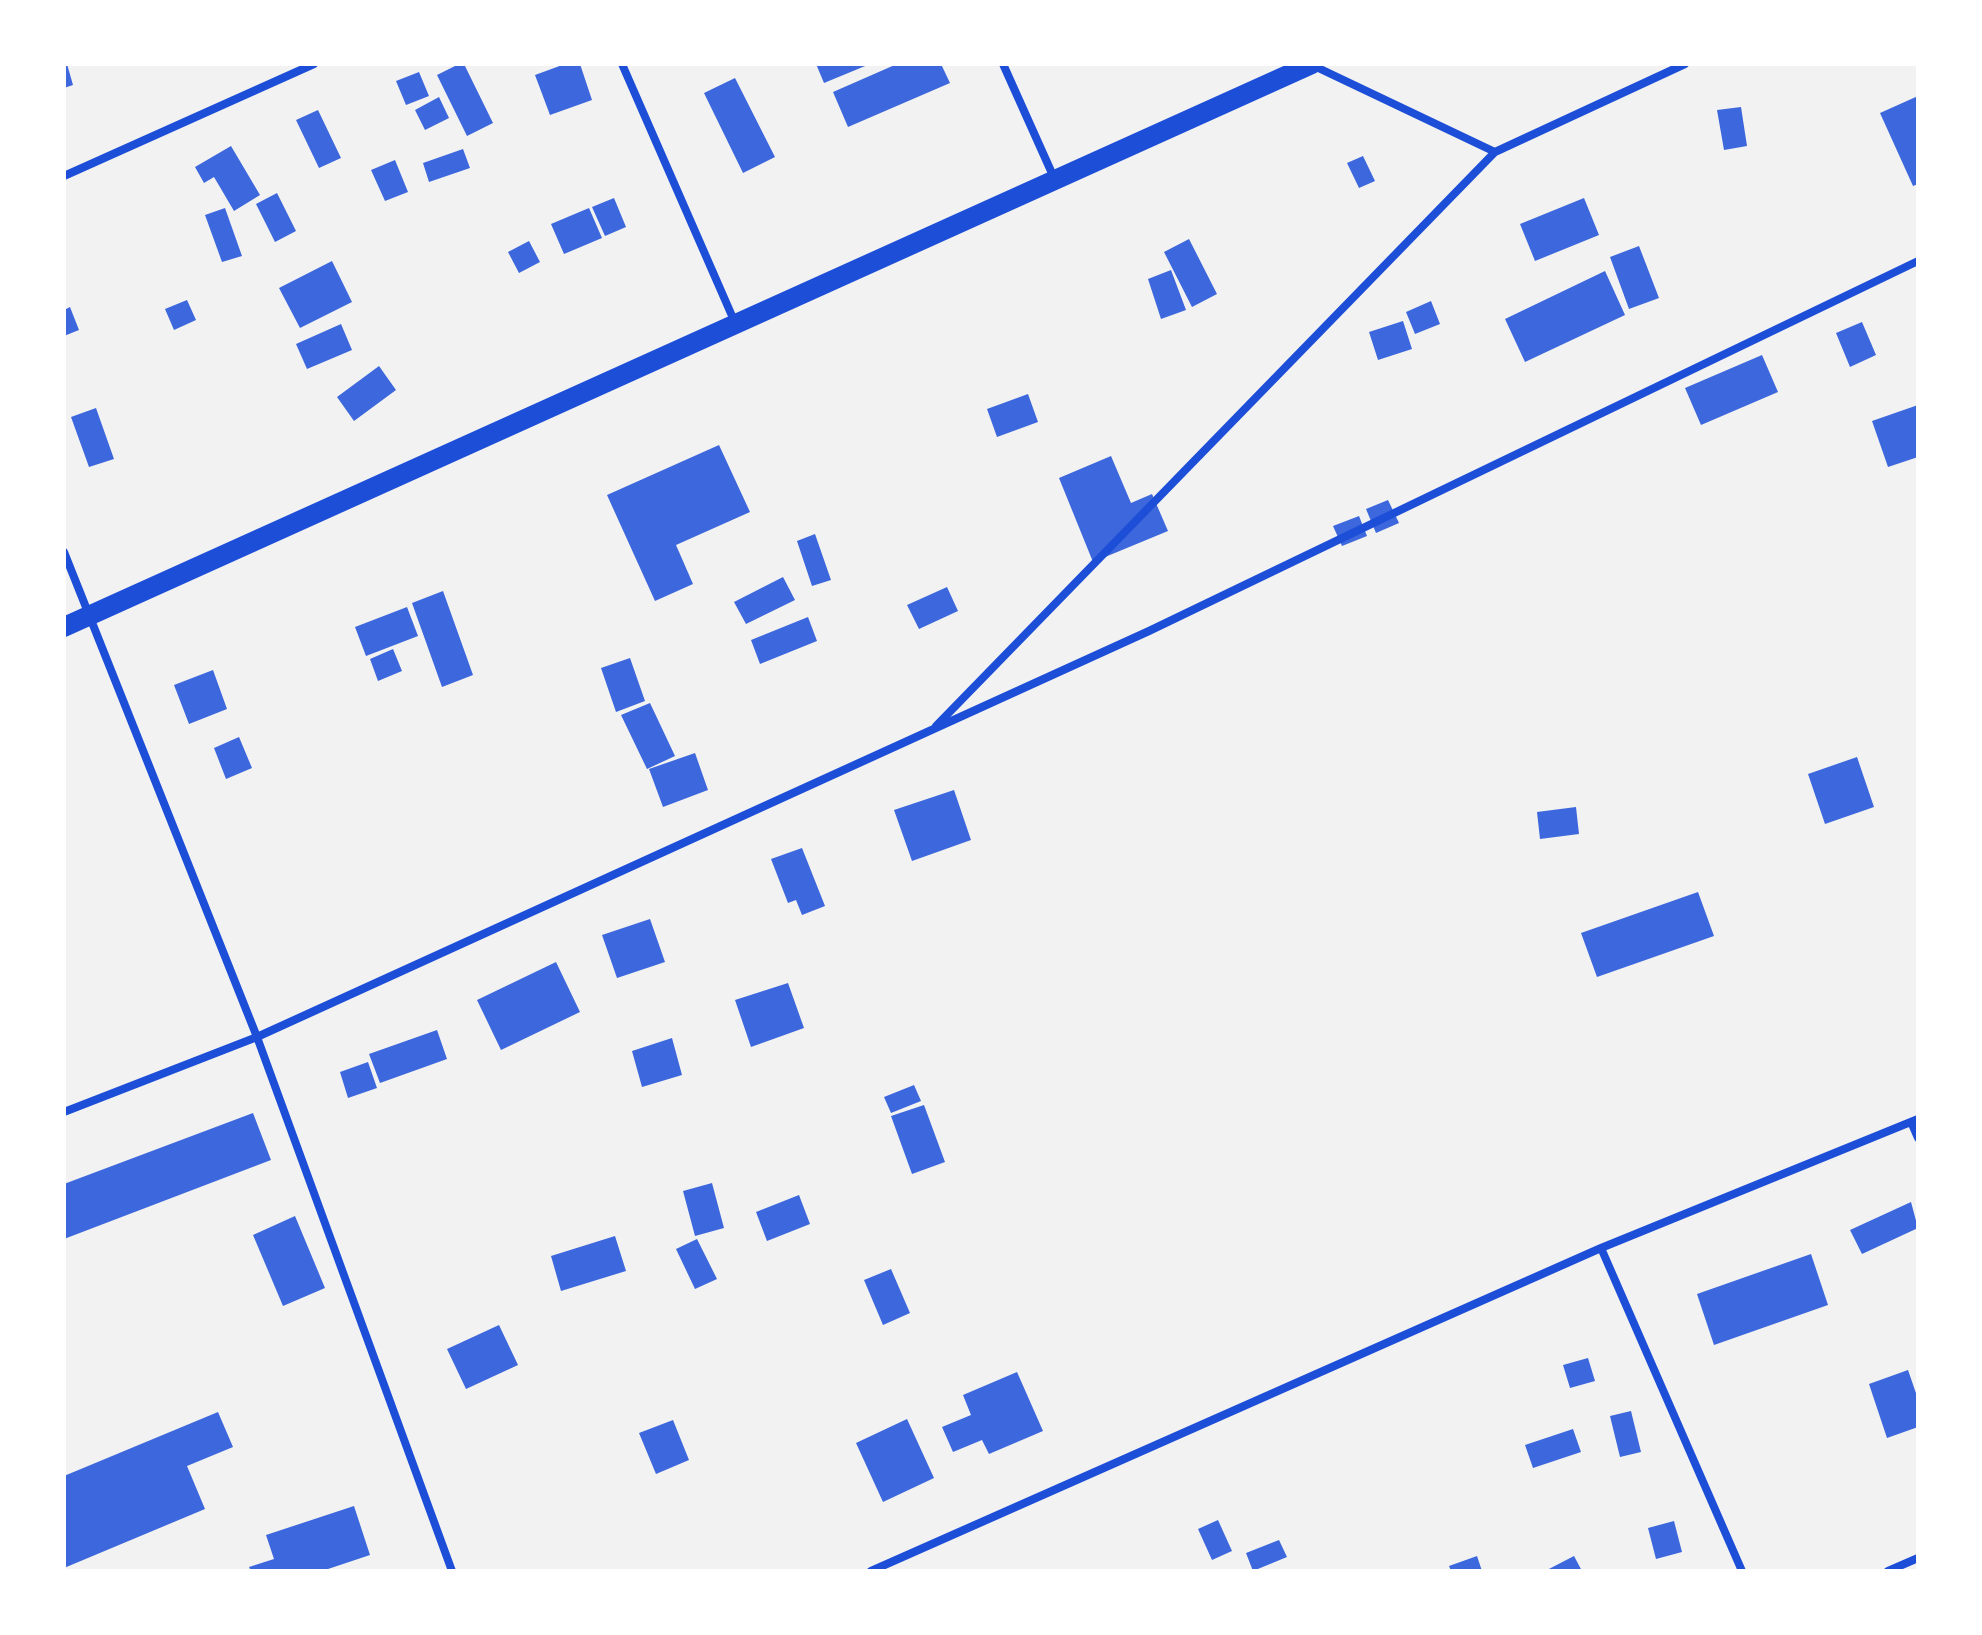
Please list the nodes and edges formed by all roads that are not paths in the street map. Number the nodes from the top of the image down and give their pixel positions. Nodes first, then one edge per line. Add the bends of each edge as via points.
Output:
1 (314, 64) edge
2 (622, 64) edge
3 (1003, 64) edge
4 (1312, 64) edge
5 (1685, 64) edge
6 (1495, 152) junction
7 (64, 176) edge
8 (1056, 180) junction
9 (1918, 261) edge
10 (737, 325) junction
11 (64, 552) edge
12 (89, 617) junction
13 (64, 627) edge
14 (932, 729) junction
15 (257, 1037) junction
16 (64, 1112) edge
17 (1914, 1121) edge
18 (1918, 1138) edge
19 (1601, 1248) junction
20 (1918, 1558) edge
21 (452, 1571) edge
22 (871, 1571) edge
23 (1742, 1571) edge
24 (1888, 1571) edge

1 - 7 street
2 - 10 street
3 - 8 street
4 - 6 street
4 - 8 main road
5 - 6 street
6 - 14 street
8 - 10 main road
9 - 14 street via 1163,624
10 - 12 main road
11 - 12 street
12 - 13 main road
12 - 15 street
14 - 15 street
15 - 16 street
15 - 21 street
17 - 18 street
17 - 19 street
19 - 22 street
19 - 23 street
20 - 24 street

